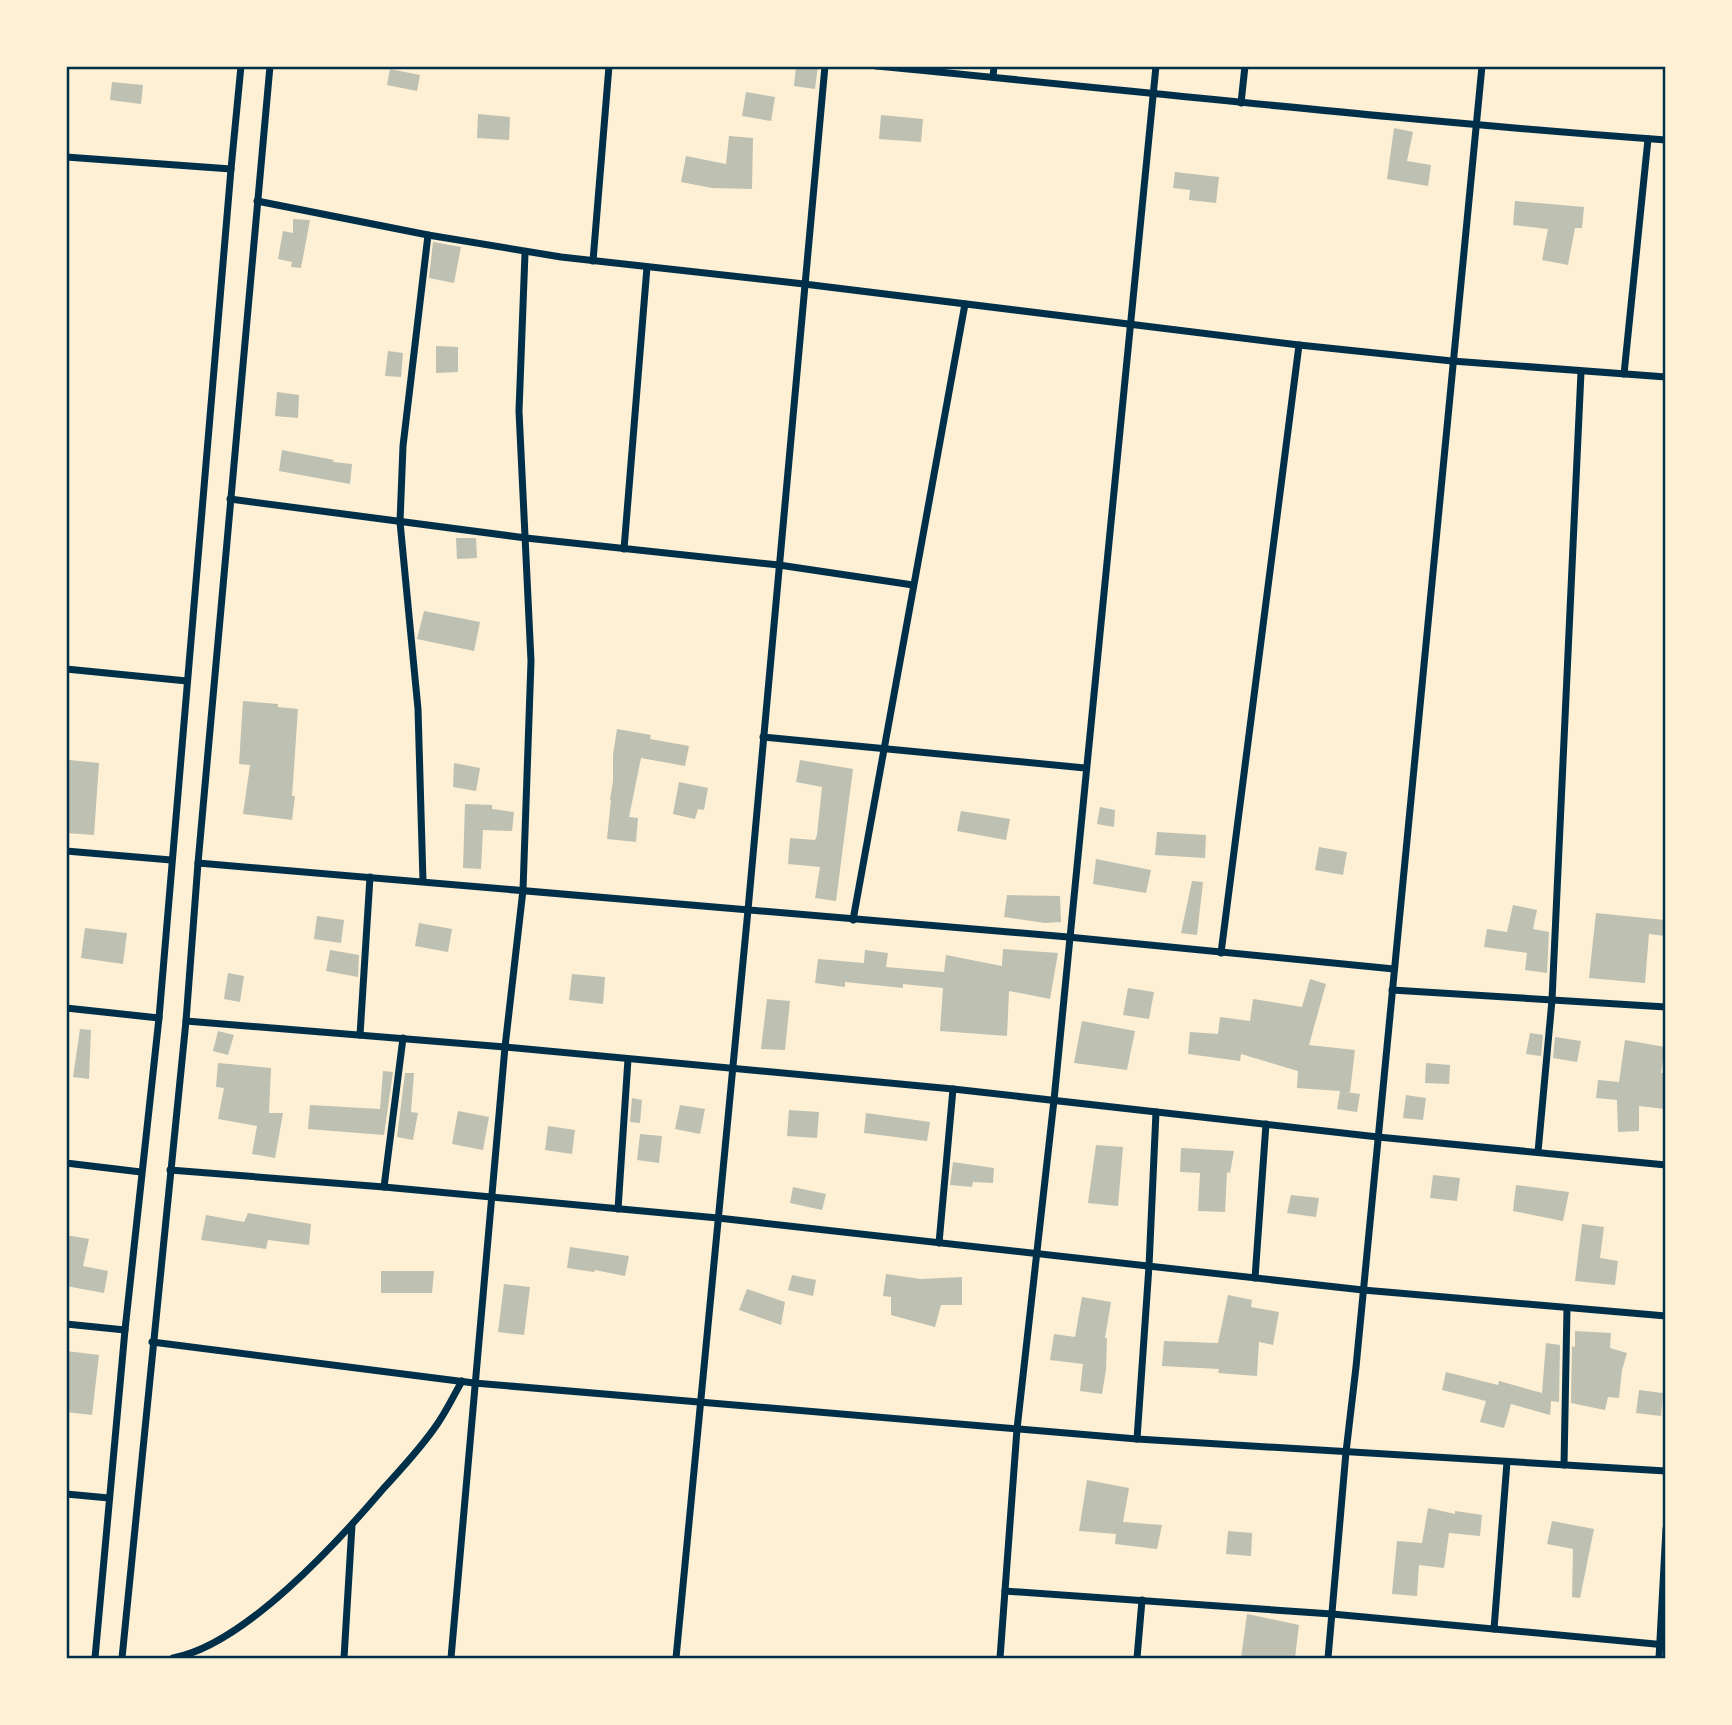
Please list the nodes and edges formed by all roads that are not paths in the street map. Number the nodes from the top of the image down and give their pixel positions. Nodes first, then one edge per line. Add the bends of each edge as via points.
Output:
1 (241, 66) edge
2 (270, 66) edge
3 (610, 66) edge
4 (825, 66) edge
5 (876, 66) edge
6 (994, 66) edge
7 (1156, 66) edge
8 (1245, 66) edge
9 (1482, 66) edge
10 (993, 77) junction
11 (1153, 92) junction
12 (1241, 103) junction
13 (1478, 124) junction
14 (1648, 139) junction
15 (1665, 140) edge
16 (66, 157) edge
17 (231, 169) junction
18 (257, 201) junction
19 (428, 235) junction
20 (525, 253) junction
21 (593, 261) junction
22 (647, 267) junction
23 (804, 284) junction
24 (965, 304) junction
25 (1130, 324) junction
26 (1298, 345) junction
27 (1452, 361) junction
28 (1581, 372) junction
29 (1624, 374) junction
30 (1665, 377) edge
31 (230, 499) junction
32 (400, 522) junction
33 (526, 538) junction
34 (624, 549) junction
35 (779, 565) junction
36 (913, 585) junction
37 (66, 669) edge
38 (187, 681) junction
39 (764, 737) junction
40 (884, 747) junction
41 (1086, 768) junction
42 (66, 851) edge
43 (171, 860) junction
44 (198, 863) junction
45 (370, 877) junction
46 (423, 881) junction
47 (523, 890) junction
48 (748, 910) junction
49 (853, 920) junction
50 (1068, 937) junction
51 (1222, 953) junction
52 (1394, 969) junction
53 (1392, 990) junction
54 (1552, 1000) junction
55 (1665, 1007) edge
56 (66, 1008) edge
57 (159, 1018) junction
58 (186, 1021) junction
59 (360, 1035) junction
60 (403, 1038) junction
61 (505, 1047) junction
62 (628, 1059) junction
63 (733, 1069) junction
64 (953, 1089) junction
65 (1054, 1100) junction
66 (1156, 1112) junction
67 (1266, 1124) junction
68 (1378, 1137) junction
69 (1538, 1152) junction
70 (66, 1163) edge
71 (1665, 1165) edge
72 (170, 1171) junction
73 (141, 1172) junction
74 (384, 1187) junction
75 (492, 1197) junction
76 (618, 1209) junction
77 (718, 1218) junction
78 (939, 1242) junction
79 (1036, 1254) junction
80 (1149, 1266) junction
81 (1255, 1278) junction
82 (1363, 1290) junction
83 (1567, 1308) junction
84 (1665, 1316) edge
85 (66, 1324) edge
86 (125, 1330) junction
87 (152, 1342) junction
88 (462, 1381) junction
89 (474, 1382) junction
90 (701, 1401) junction
91 (1017, 1429) junction
92 (1137, 1439) junction
93 (1346, 1452) junction
94 (1507, 1462) junction
95 (1564, 1465) junction
96 (1665, 1471) edge
97 (66, 1494) edge
98 (109, 1498) junction
99 (352, 1525) junction
100 (1665, 1529) edge
101 (1005, 1591) junction
102 (1142, 1600) junction
103 (1332, 1614) junction
104 (1494, 1629) junction
105 (1662, 1645) edge
106 (95, 1658) edge
107 (122, 1658) edge
108 (173, 1658) edge
109 (344, 1658) edge
110 (451, 1658) edge
111 (676, 1658) edge
112 (1000, 1658) edge
113 (1137, 1658) edge
114 (1328, 1658) edge
115 (1659, 1658) edge

1 - 17 street
2 - 18 street
3 - 21 street
4 - 23 street
5 - 10 street
6 - 10 street
7 - 11 street
8 - 12 street
9 - 13 street
10 - 11 street
11 - 12 street
11 - 25 street
12 - 13 street
13 - 14 street
13 - 27 street
14 - 15 street
14 - 29 street
16 - 17 street
17 - 38 street
18 - 19 street
18 - 31 street
19 - 20 street
19 - 32 street
20 - 21 street
20 - 33 street via 519,411
21 - 22 street
22 - 23 street
22 - 34 street
23 - 24 street
23 - 35 street
24 - 25 street
24 - 36 street
25 - 26 street
25 - 41 street
26 - 27 street
26 - 51 street
27 - 28 street
27 - 52 street
28 - 29 street
28 - 54 street
29 - 30 street
31 - 32 street
31 - 44 street
32 - 33 street
32 - 46 street via 418,709
33 - 34 street
33 - 47 street via 531,661
34 - 35 street
35 - 36 street
35 - 39 street
36 - 40 street
37 - 38 street
38 - 43 street
39 - 40 street
39 - 48 street
40 - 41 street
40 - 49 street
41 - 50 street
42 - 43 street
43 - 57 street
44 - 45 street
44 - 58 street
45 - 46 street
45 - 59 street
46 - 47 street
47 - 48 street
47 - 61 street
48 - 49 street
48 - 63 street
49 - 50 street
50 - 51 street
50 - 65 street
51 - 52 street
52 - 53 street
53 - 54 street
53 - 68 street
54 - 55 street
54 - 69 street
56 - 57 street
57 - 73 street
58 - 59 street
58 - 72 street
59 - 60 street
60 - 61 street
60 - 74 street
61 - 62 street
61 - 75 street
62 - 63 street
62 - 76 street
63 - 64 street
63 - 77 street
64 - 65 street
64 - 78 street
65 - 66 street
65 - 79 street
66 - 67 street
66 - 80 street
67 - 68 street
67 - 81 street
68 - 69 street
68 - 82 street
69 - 71 street
70 - 73 street
72 - 74 street
72 - 87 street
73 - 86 street
74 - 75 street
75 - 76 street
75 - 89 street
76 - 77 street
77 - 78 street
77 - 90 street
78 - 79 street
79 - 80 street
79 - 91 street
80 - 81 street
80 - 92 street
81 - 82 street
82 - 83 street
82 - 93 street
83 - 84 street
83 - 95 street
85 - 86 street
86 - 98 street
87 - 88 street
87 - 107 street
88 - 89 street
88 - 99 street via 439,1422
89 - 90 street
89 - 110 street
90 - 91 street
90 - 111 street
91 - 92 street
91 - 101 street
92 - 93 street
93 - 94 street
93 - 103 street
94 - 95 street
94 - 104 street
95 - 96 street
97 - 98 street
98 - 106 street
99 - 108 street via 270,1604 208,1646
99 - 109 street
100 - 105 street
101 - 102 street
101 - 112 street
102 - 103 street
102 - 113 street
103 - 104 street
103 - 114 street
104 - 105 street
105 - 115 street

